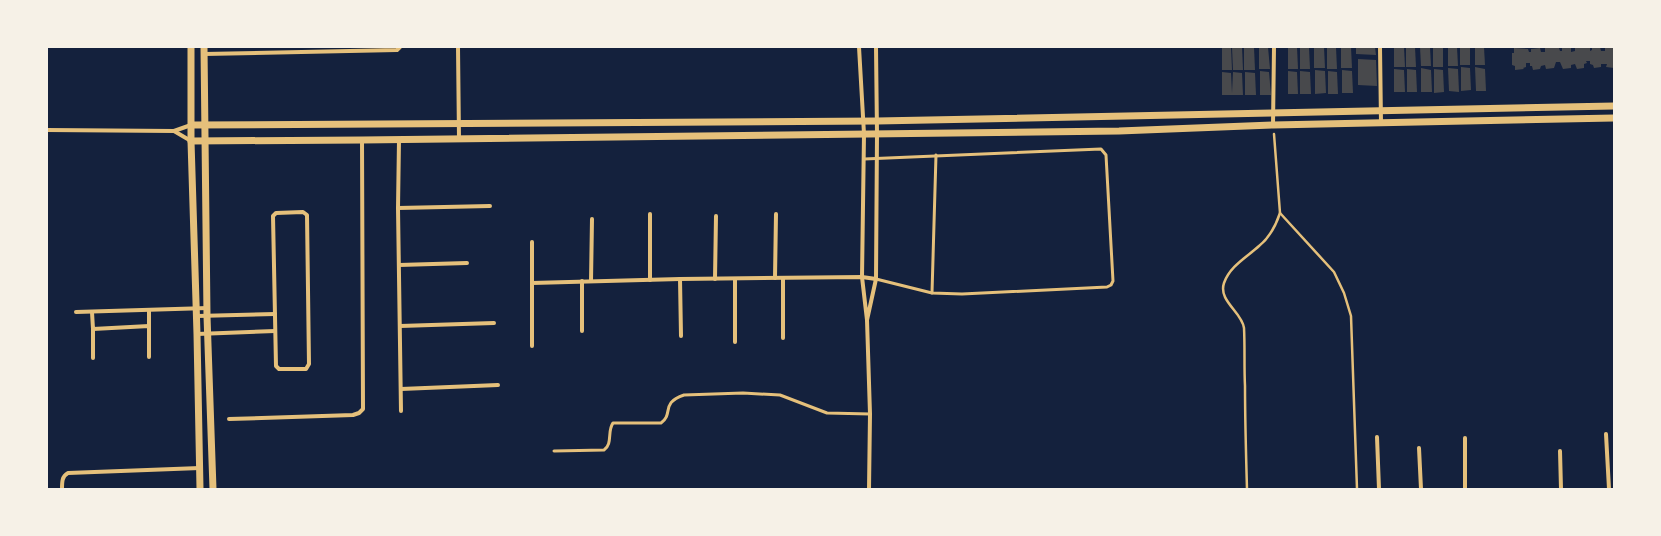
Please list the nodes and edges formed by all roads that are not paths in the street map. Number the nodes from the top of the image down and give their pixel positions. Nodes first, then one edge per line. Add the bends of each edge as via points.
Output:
1 (191, 47) edge
2 (400, 47) edge
3 (458, 47) edge
4 (859, 47) edge
5 (876, 47) edge
6 (1274, 47) edge
7 (1380, 47) edge
8 (292, 49) edge
9 (342, 49) edge
10 (204, 50) edge
11 (1614, 106) edge
12 (1380, 110) junction
13 (1274, 112) junction
14 (1614, 118) edge
15 (864, 121) junction
16 (877, 121) junction
17 (459, 123) junction
18 (1381, 123) junction
19 (204, 124) junction
20 (192, 125) junction
21 (1273, 125) junction
22 (47, 130) edge
23 (174, 131) junction
24 (864, 134) junction
25 (877, 134) junction
26 (459, 139) junction
27 (362, 140) junction
28 (399, 140) junction
29 (191, 141) junction
30 (205, 141) junction
31 (936, 155) junction
32 (877, 157) junction
33 (864, 159) junction
34 (490, 206) dead end
35 (398, 208) junction
36 (650, 214) dead end
37 (776, 214) dead end
38 (716, 216) dead end
39 (592, 219) dead end
40 (532, 242) dead end
41 (467, 263) dead end
42 (399, 265) junction
43 (862, 277) junction
44 (736, 278) junction
45 (775, 278) junction
46 (783, 278) junction
47 (680, 279) junction
48 (715, 279) junction
49 (876, 279) junction
50 (650, 280) junction
51 (592, 281) junction
52 (582, 282) junction
53 (532, 283) junction
54 (932, 293) junction
55 (196, 308) junction
56 (208, 308) junction
57 (149, 310) junction
58 (76, 312) dead end
59 (92, 312) junction
60 (274, 314) junction
61 (197, 316) junction
62 (208, 316) junction
63 (867, 320) junction
64 (494, 323) dead end
65 (149, 326) junction
66 (400, 326) junction
67 (93, 329) junction
68 (275, 331) junction
69 (582, 331) dead end
70 (197, 334) junction
71 (209, 334) junction
72 (681, 336) dead end
73 (783, 338) dead end
74 (735, 342) dead end
75 (532, 346) dead end
76 (149, 357) dead end
77 (93, 358) dead end
78 (498, 385) dead end
79 (401, 389) junction
80 (401, 411) dead end
81 (870, 414) junction
82 (229, 419) dead end
83 (1606, 434) dead end
84 (1377, 438) dead end
85 (1464, 438) dead end
86 (1419, 448) dead end
87 (554, 451) dead end
88 (1560, 451) dead end
89 (200, 468) junction
90 (62, 489) edge
91 (200, 489) edge
92 (213, 489) edge
93 (869, 489) edge
94 (1379, 489) edge
95 (1421, 489) edge
96 (1465, 489) edge
97 (1561, 489) edge
98 (1609, 489) edge

1 - 20 street
2 - 9 street via 397,50
3 - 17 street
4 - 15 street
5 - 16 street
6 - 13 street
7 - 12 street
8 - 9 street
8 - 10 street
10 - 19 street
11 - 12 street
12 - 13 street
12 - 18 street
13 - 16 street
13 - 21 street
14 - 18 street
15 - 16 street
15 - 17 street
15 - 24 street
16 - 25 street
17 - 19 street
17 - 26 street
18 - 21 street
19 - 20 street
19 - 30 street
20 - 23 street
20 - 29 street
21 - 25 street via 1119,131
22 - 23 street
23 - 29 street
24 - 25 street
24 - 26 street
24 - 33 street
25 - 32 street
26 - 28 street
27 - 28 street
27 - 30 street
27 - 82 street via 363,410 359,414
28 - 35 street
29 - 30 street
29 - 55 street
30 - 56 street
31 - 32 lane
31 - 54 lane
31 - 54 lane via 1101,149 1106,155 1113,280 1107,287 962,294
32 - 33 lane
32 - 49 street
33 - 43 street
34 - 35 street
35 - 42 street
36 - 50 street
37 - 45 street
38 - 48 street
39 - 51 street
40 - 53 street
41 - 42 street
42 - 66 street
43 - 46 street
43 - 49 street
43 - 63 street
44 - 45 street
44 - 48 street
44 - 74 street
45 - 46 street
46 - 73 street
47 - 48 street
47 - 50 street
47 - 72 street
49 - 54 lane
49 - 63 street
50 - 51 street
51 - 52 street
52 - 53 street
52 - 69 street
53 - 75 street
55 - 56 street
55 - 57 street
55 - 61 street
56 - 62 street
57 - 59 street
57 - 65 street
58 - 59 street
59 - 67 street
60 - 62 street
60 - 68 street
60 - 68 street via 273,216 276,213 306,213 309,364 306,369 276,368
61 - 62 street
61 - 70 street
62 - 71 street
63 - 81 street
64 - 66 street
65 - 67 street
65 - 76 street
66 - 79 street
67 - 77 street
68 - 71 street
70 - 71 street
70 - 89 street
71 - 92 street
78 - 79 street
79 - 80 street
81 - 87 lane via 827,413 780,395 684,395 669,404 666,417 661,423 613,423 610,426 608,446 604,450
81 - 93 street
83 - 98 street
84 - 94 street
85 - 96 street
86 - 95 street
88 - 97 street
89 - 90 street via 68,473 62,479
89 - 91 street

